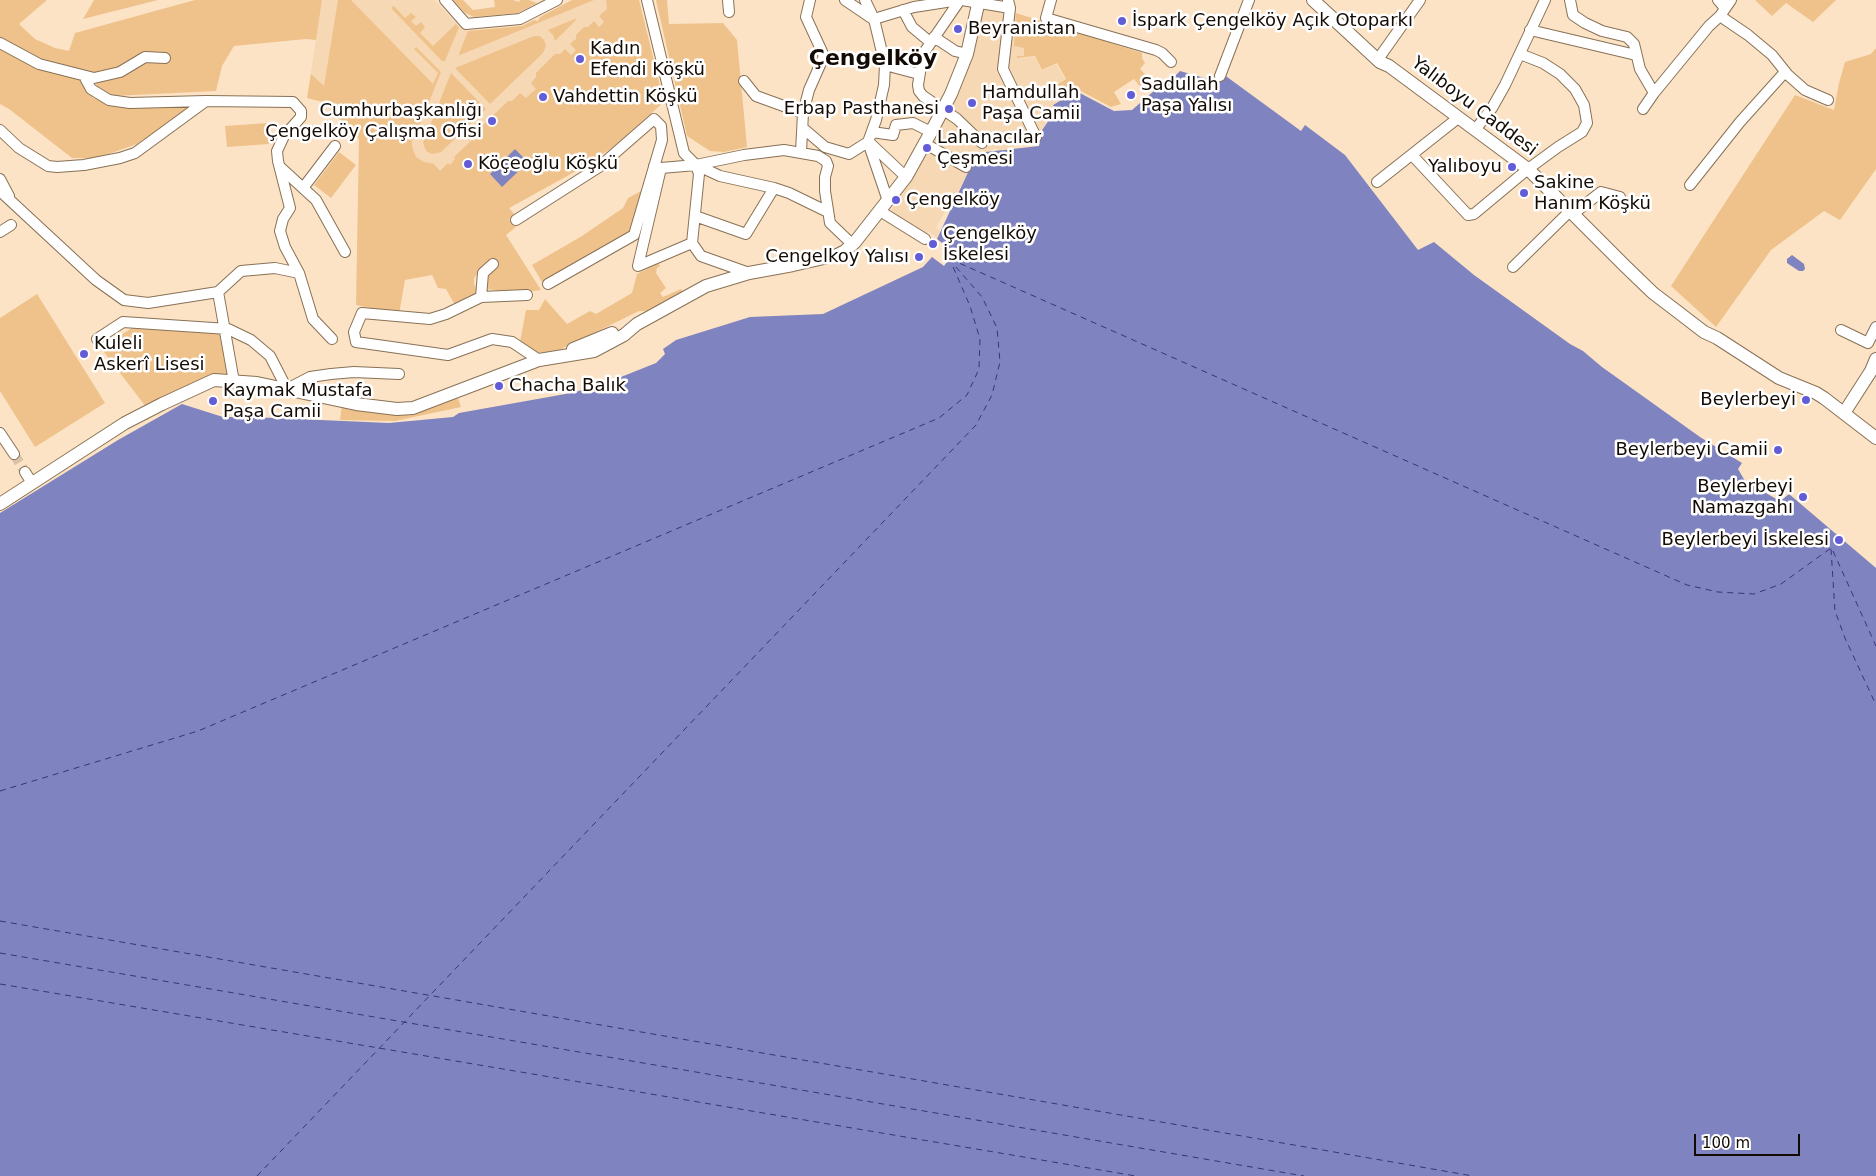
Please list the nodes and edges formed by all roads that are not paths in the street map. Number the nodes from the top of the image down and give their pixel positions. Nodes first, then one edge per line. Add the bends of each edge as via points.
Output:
1 (445, 0) edge
2 (557, 0) edge
3 (647, 0) edge
4 (728, 0) edge
5 (810, 0) edge
6 (845, 0) edge
7 (865, 0) edge
8 (960, 0) edge
9 (1051, 0) edge
10 (1250, 0) edge
11 (1313, 0) edge
12 (1323, 0) edge
13 (1420, 0) edge
14 (1544, 0) edge
15 (1570, 0) edge
16 (979, 1) edge
17 (1009, 4) edge
18 (1724, 6) edge
19 (903, 10) junction
20 (729, 12) dead end
21 (874, 20) junction
22 (1530, 30) junction
23 (932, 40) junction
24 (0, 43) edge
25 (967, 54) junction
26 (1520, 54) junction
27 (1381, 55) junction
28 (1636, 55) junction
29 (165, 58) dead end
30 (1171, 62) dead end
31 (885, 65) junction
32 (1390, 66) junction
33 (1785, 72) junction
34 (919, 74) junction
35 (84, 76) junction
36 (1220, 76) dead end
37 (744, 81) dead end
38 (1654, 93) junction
39 (1828, 100) dead end
40 (206, 101) junction
41 (942, 109) junction
42 (1643, 109) dead end
43 (804, 113) junction
44 (1458, 118) junction
45 (804, 129) junction
46 (0, 130) edge
47 (1475, 130) junction
48 (872, 132) junction
49 (931, 132) junction
50 (1036, 137) dead end
51 (868, 142) junction
52 (924, 143) junction
53 (982, 143) dead end
54 (335, 146) dead end
55 (801, 152) junction
56 (1412, 155) junction
57 (696, 164) junction
58 (279, 167) junction
59 (657, 167) junction
60 (966, 167) dead end
61 (1528, 169) junction
62 (906, 177) junction
63 (0, 179) edge
64 (1377, 182) dead end
65 (1690, 185) dead end
66 (303, 188) junction
67 (774, 188) junction
68 (0, 191) edge
69 (1620, 197) dead end
70 (12, 201) junction
71 (884, 206) junction
72 (1574, 211) junction
73 (828, 212) junction
74 (695, 216) junction
75 (516, 220) dead end
76 (12, 225) dead end
77 (0, 232) edge
78 (925, 239) dead end
79 (692, 243) junction
80 (853, 245) junction
81 (345, 252) dead end
82 (493, 264) dead end
83 (1513, 267) dead end
84 (299, 273) junction
85 (749, 273) junction
86 (548, 284) dead end
87 (218, 292) junction
88 (526, 295) dead end
89 (481, 297) junction
90 (1876, 327) edge
91 (224, 329) junction
92 (1841, 330) dead end
93 (97, 339) dead end
94 (332, 339) dead end
95 (542, 360) junction
96 (1874, 368) edge
97 (399, 374) dead end
98 (234, 382) junction
99 (286, 388) junction
100 (1844, 412) junction
101 (1876, 429) edge
102 (0, 433) edge
103 (1876, 438) edge
104 (14, 454) tunnel mouth
105 (0, 504) edge

1 - 2 street via 466,24 520,19
3 - 57 street via 684,153
4 - 20 street
5 - 43 street via 806,17 824,56 809,90
6 - 21 street
7 - 21 street
8 - 16 street
8 - 19 street
8 - 23 street
9 - 30 street via 1046,18 1156,50
10 - 36 street
11 - 32 main road, Yalıboyu Caddesi via 1380,62
12 - 27 main road, Yalıboyu Caddesi
13 - 27 street
14 - 22 street
15 - 28 street via 1573,15 1602,31 1627,37 1634,44
16 - 17 street
16 - 25 main road
17 - 50 street via 1003,69
18 - 33 street
18 - 38 street
19 - 21 street
19 - 23 street via 912,27
21 - 31 street
22 - 26 street
22 - 28 street
23 - 25 street
23 - 34 street via 922,54
24 - 35 street via 40,64
25 - 41 main road
26 - 47 street via 1492,108
26 - 61 street via 1560,74 1575,89 1584,105 1587,123 1582,132
27 - 32 main road, Yalıboyu Caddesi
28 - 38 street
29 - 35 street via 145,57 120,72 94,78
31 - 34 street
31 - 48 street via 884,85
32 - 44 main road, Yalıboyu Caddesi
33 - 39 street via 1805,90
33 - 65 street
34 - 41 street via 919,91
35 - 40 street via 91,89 109,100 130,103
37 - 43 street via 756,96
38 - 42 street
40 - 46 street via 135,153 84,164 48,166 19,148
40 - 58 street via 292,102 297,106 301,117 279,144
41 - 49 main road
41 - 53 street
43 - 45 street
44 - 47 main road, Yalıboyu Caddesi
44 - 56 street
45 - 51 street via 825,147 849,154
45 - 55 street
47 - 61 main road, Yalıboyu Caddesi
48 - 49 street via 893,135 896,125 913,124
48 - 51 street
49 - 52 main road
51 - 62 street
51 - 71 street
52 - 60 street
52 - 62 main road
54 - 66 street
55 - 57 street via 784,150 744,154
55 - 73 street via 826,161
56 - 61 street via 1468,215 1474,214
56 - 64 street
57 - 59 street
57 - 67 street via 720,176
57 - 74 street via 699,174
58 - 66 street
58 - 84 street via 290,208 280,231
59 - 75 street via 662,140 661,126 654,119 599,167
59 - 79 street via 638,266
59 - 86 street via 634,235
61 - 72 main road, Yalıboyu Caddesi
62 - 71 main road
63 - 70 street
66 - 81 street via 316,200
67 - 73 street
67 - 74 street via 746,234
68 - 70 street
69 - 72 street via 1600,192
70 - 87 street via 96,280 124,300 148,303
71 - 78 street
71 - 80 main road
72 - 83 street
72 - 100 main road, Yalıboyu Caddesi via 1716,338 1778,378 1816,393
73 - 80 street via 830,223
74 - 79 street
76 - 77 street
79 - 85 street via 701,256
80 - 85 main road via 837,255
82 - 89 street via 483,273
84 - 87 street via 275,268 241,271
84 - 94 street via 313,319
85 - 95 main road via 706,286 644,320
87 - 91 street
88 - 89 street
89 - 95 street via 430,319 362,313 354,332 356,342 448,355 492,339 512,342
90 - 92 street via 1868,343
91 - 93 street via 123,322
91 - 98 street
91 - 99 street via 251,340 270,356
95 - 99 main road via 413,408 356,404
96 - 100 main road
97 - 99 street via 331,374 310,377
98 - 99 main road
98 - 105 main road via 214,380 125,423 29,477
100 - 101 main road via 1855,414
100 - 103 main road, Yalıboyu Caddesi
102 - 104 street

